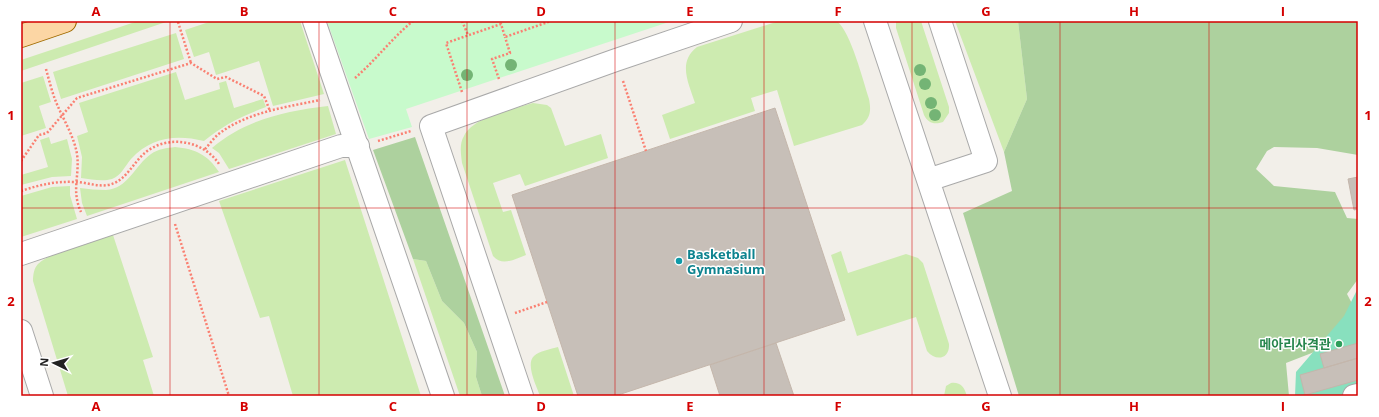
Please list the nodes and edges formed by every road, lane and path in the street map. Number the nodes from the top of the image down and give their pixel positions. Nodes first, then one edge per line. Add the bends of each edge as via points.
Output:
1 (65, 21) edge
2 (314, 21) edge
3 (462, 21) edge
4 (551, 21) edge
5 (731, 21) edge
6 (875, 21) edge
7 (940, 21) edge
8 (178, 22) dead end
9 (468, 35) junction
10 (21, 36) edge
11 (505, 37) junction
12 (616, 60) junction
13 (191, 63) junction
14 (46, 69) dead end
15 (506, 99) junction
16 (270, 111) dead end
17 (468, 112) junction
18 (62, 115) junction
19 (431, 126) junction
20 (358, 146) junction
21 (646, 151) dead end
22 (21, 161) edge
23 (928, 180) junction
24 (76, 182) junction
25 (228, 184) junction
26 (21, 191) edge
27 (169, 204) junction
28 (89, 231) junction
29 (21, 254) edge
30 (547, 302) dead end
31 (496, 320) junction
32 (21, 331) edge
33 (1358, 395) edge
34 (42, 396) edge
35 (228, 396) edge
36 (443, 396) edge
37 (522, 396) edge
38 (1000, 396) edge
39 (1354, 396) edge

1 - 10 main road
2 - 20 street
3 - 9 path
4 - 11 path
5 - 12 street
6 - 23 street
7 - 23 street via 986,161
8 - 13 path
9 - 11 path via 501,24
9 - 17 path via 446,43
11 - 15 path via 510,53 492,59
12 - 15 street
12 - 21 path
13 - 16 path via 217,79 226,77 264,96
13 - 18 path via 77,98
14 - 18 path
15 - 17 street
17 - 19 street
18 - 22 path via 47,133 39,135
18 - 24 path via 77,153
19 - 20 path
19 - 31 street
20 - 25 street via 341,146
20 - 36 street
23 - 38 street
24 - 25 path via 107,185 116,183 147,151 175,142 189,143 213,155 223,169
24 - 26 path via 51,182
24 - 28 path via 76,202
25 - 27 street
27 - 28 street
27 - 35 path
28 - 29 street
30 - 31 path
31 - 37 street
32 - 34 street
33 - 39 street

